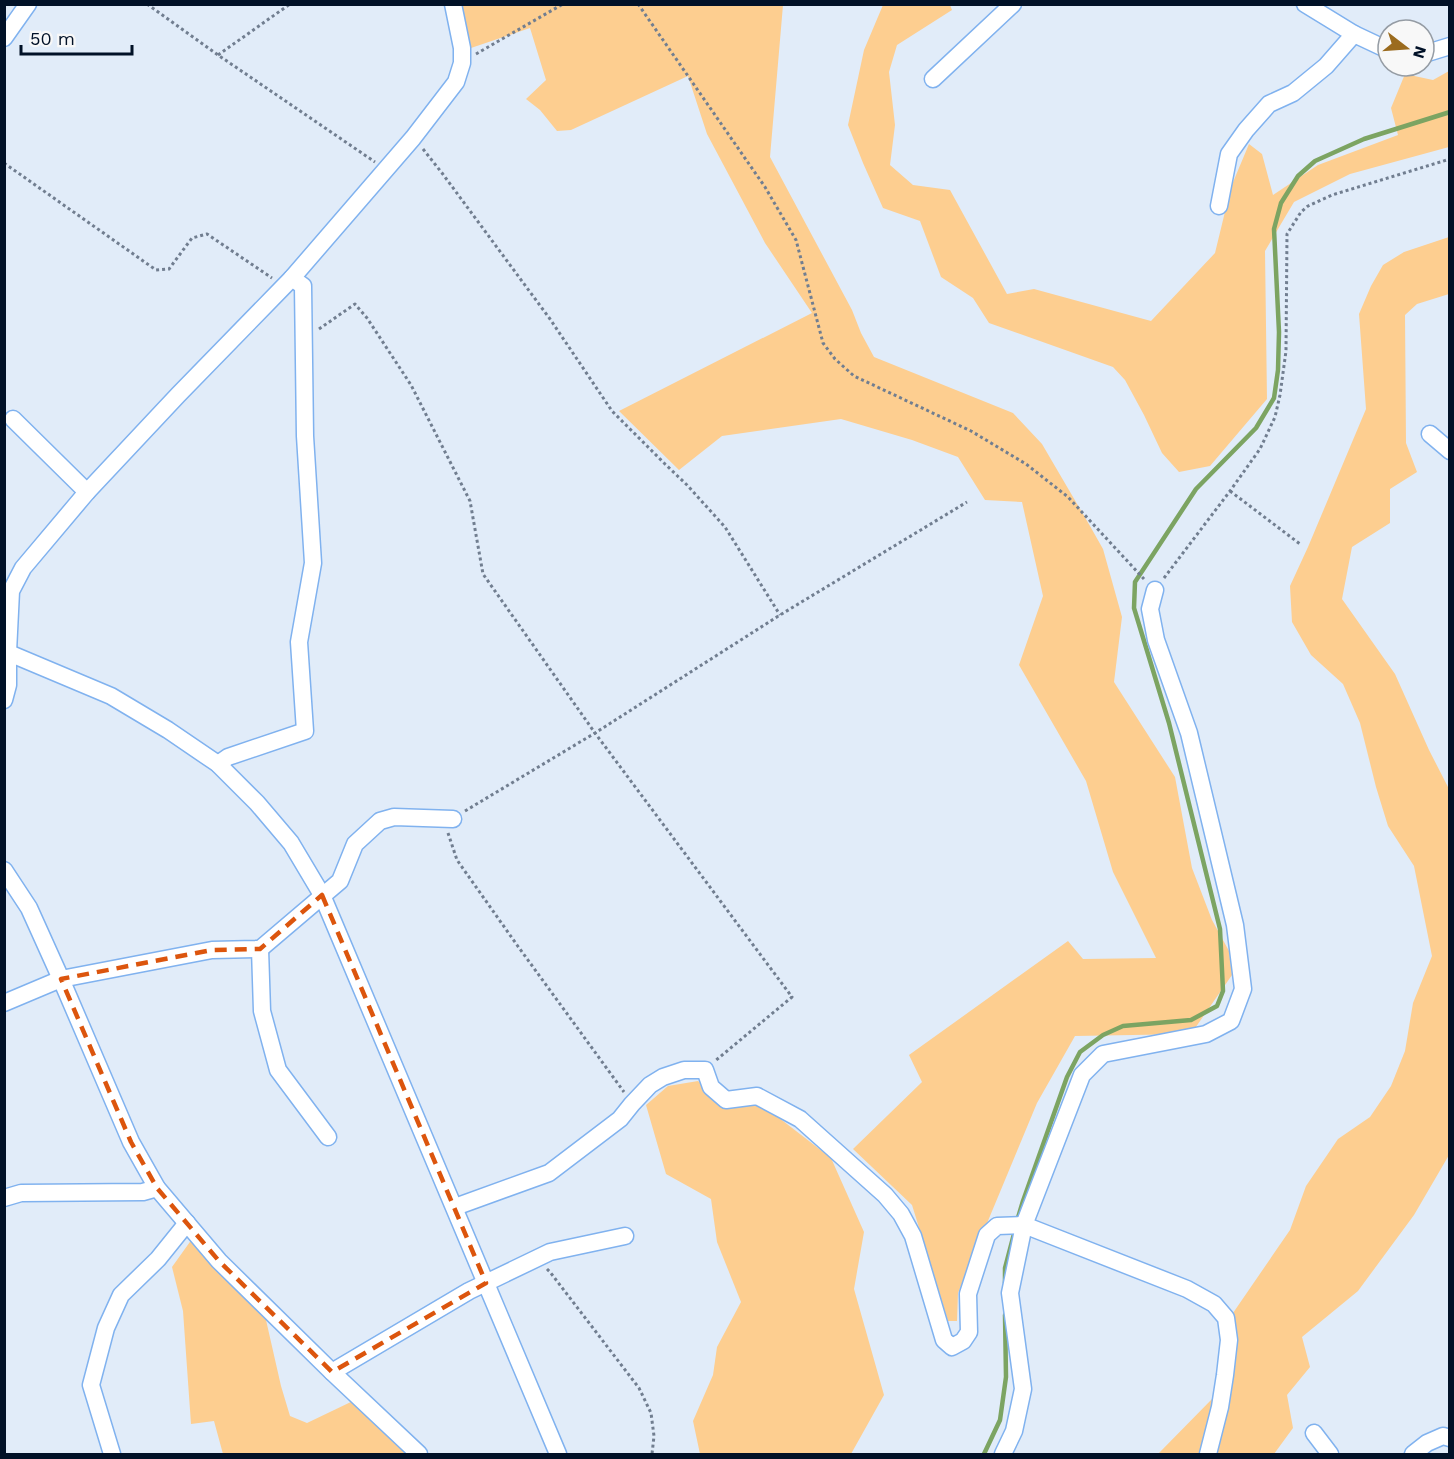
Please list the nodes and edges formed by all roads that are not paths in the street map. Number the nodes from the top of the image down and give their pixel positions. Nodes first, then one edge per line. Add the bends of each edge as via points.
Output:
1 (27, 4) edge
2 (453, 4) edge
3 (1013, 4) edge
4 (1305, 4) edge
5 (1354, 34) junction
6 (4, 38) edge
7 (1376, 44) edge
8 (933, 79) dead end
9 (1218, 207) dead end
10 (288, 282) junction
11 (13, 419) dead end
12 (1430, 434) dead end
13 (1449, 451) edge
14 (87, 492) junction
15 (1155, 590) road end
16 (6, 651) edge
17 (4, 700) edge
18 (218, 764) junction
19 (448, 819) road end
20 (4, 870) edge
21 (322, 895) junction
22 (260, 949) junction
23 (61, 979) junction
24 (4, 1002) edge
25 (328, 1137) dead end
26 (157, 1188) junction
27 (4, 1198) edge
28 (454, 1207) junction
29 (187, 1223) junction
30 (1024, 1225) junction
31 (625, 1236) dead end
32 (486, 1283) junction
33 (332, 1372) junction
34 (1314, 1433) dead end
35 (1449, 1438) edge
36 (112, 1455) edge
37 (419, 1455) edge
38 (558, 1455) edge
39 (1003, 1455) edge
40 (1208, 1455) edge
41 (1330, 1455) edge
42 (1413, 1455) edge

1 - 6 street
2 - 10 street via 462,48 456,82 413,138
3 - 8 street
4 - 5 street
5 - 7 street
5 - 9 street via 1326,66 1293,93 1269,104 1246,130 1229,154
10 - 14 street
10 - 18 street via 303,286 305,436 313,563 299,642 305,731
11 - 14 street
12 - 13 street
14 - 16 street via 23,568 11,591
15 - 30 street via 1150,609 1156,640 1189,733 1234,925 1243,989 1231,1021 1206,1034 1103,1054 1082,1075
16 - 17 street via 8,685
16 - 18 street via 111,696
18 - 21 street via 291,843
19 - 21 street via 394,817 380,821 355,843 340,881
20 - 23 street via 29,908
21 - 22 street
21 - 28 street
22 - 23 street via 212,950
22 - 25 street via 262,1011 278,1070
23 - 24 street
23 - 26 street via 131,1142
26 - 27 street via 21,1193
26 - 29 street
28 - 30 street via 549,1173 620,1119 663,1077 684,1070 705,1070 711,1087 726,1100 757,1096 800,1119 885,1195 913,1236 944,1340 952,1347 969,1332 968,1294 987,1235 997,1227
28 - 32 street
29 - 33 street via 219,1261
29 - 36 street via 158,1259 121,1294 106,1328 91,1385
30 - 39 street via 1010,1293 1023,1389 1014,1431
30 - 40 street via 1187,1289 1215,1304 1226,1318 1229,1340 1220,1407
31 - 32 street via 550,1252
32 - 33 street
32 - 38 street
33 - 37 street
34 - 41 street
35 - 42 street via 1443,1436 1427,1443

